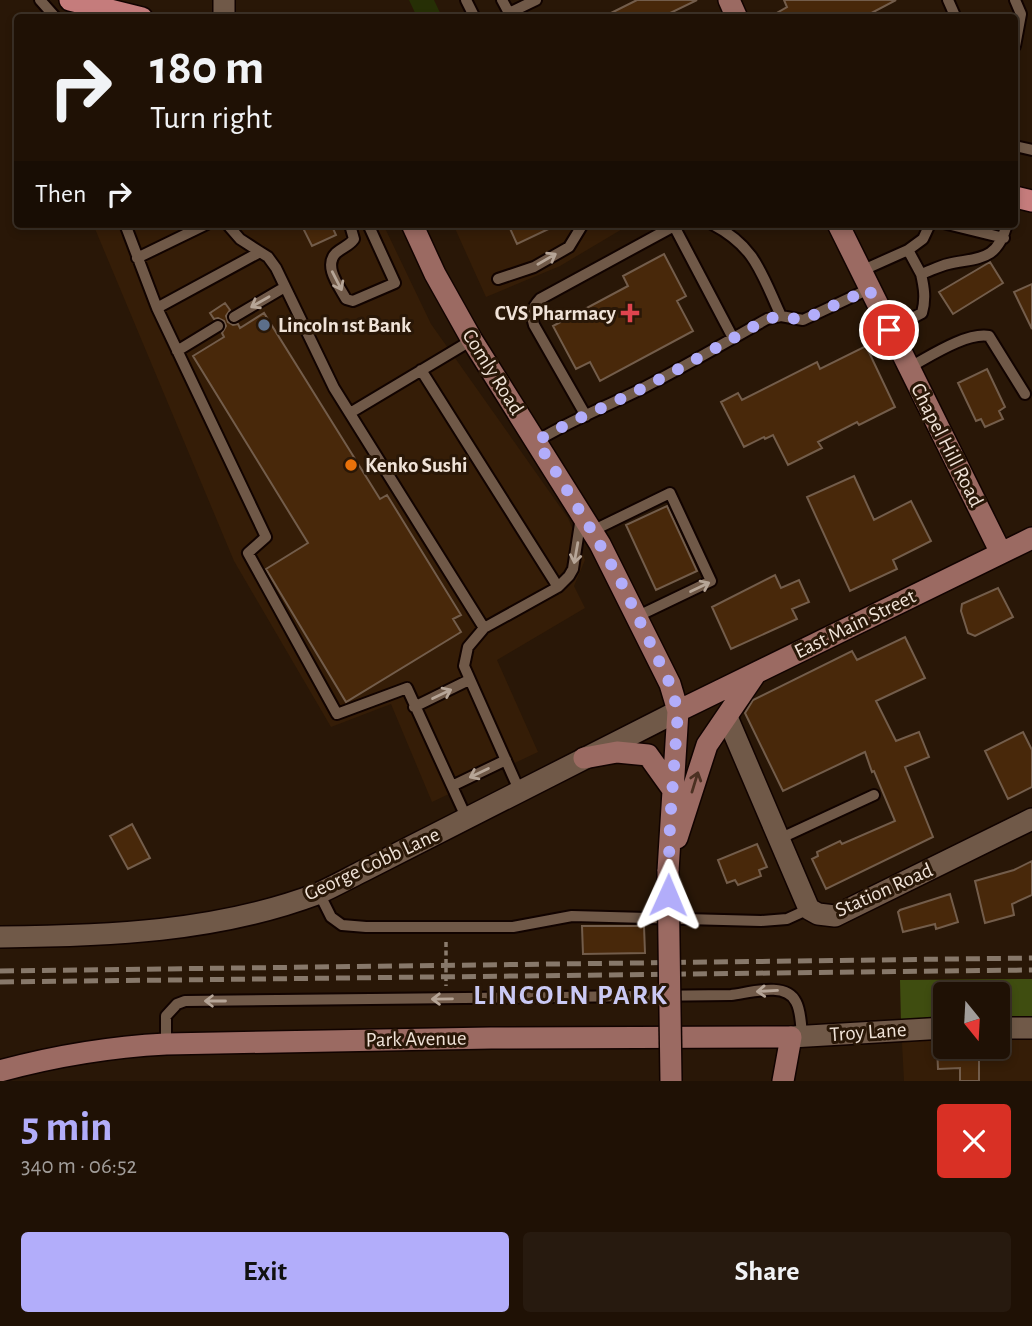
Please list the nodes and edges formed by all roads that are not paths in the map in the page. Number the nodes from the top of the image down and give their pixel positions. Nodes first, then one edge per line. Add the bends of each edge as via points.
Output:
1 (40, 0) edge
2 (70, 0) edge
3 (536, 0) edge
4 (1014, 0) edge
5 (52, 14) edge
6 (126, 14) edge
7 (510, 14) edge
8 (1018, 30) edge
9 (126, 228) edge
10 (198, 228) edge
11 (230, 228) edge
12 (352, 228) edge
13 (370, 228) edge
14 (414, 228) edge
15 (581, 228) edge
16 (670, 228) edge
17 (678, 228) edge
18 (719, 228) edge
19 (840, 228) edge
20 (928, 228) edge
21 (963, 228) edge
22 (1006, 228) edge
23 (1004, 238) junction
24 (908, 250) junction
25 (260, 252) junction
26 (137, 258) junction
27 (921, 274) junction
28 (498, 279) dead end
29 (865, 280) junction
30 (285, 287) junction
31 (157, 307) junction
32 (780, 316) junction
33 (234, 317) dead end
34 (218, 326) dead end
35 (889, 330) junction
36 (733, 338) junction
37 (472, 340) junction
38 (177, 351) junction
39 (908, 368) junction
40 (421, 370) junction
41 (1025, 394) dead end
42 (351, 413) junction
43 (586, 416) junction
44 (537, 441) junction
45 (587, 523) junction
46 (1032, 538) edge
47 (1000, 553) junction
48 (558, 587) junction
49 (638, 616) junction
50 (484, 628) junction
51 (756, 673) junction
52 (469, 680) junction
53 (414, 707) junction
54 (678, 711) junction
55 (727, 717) junction
56 (584, 758) junction
57 (506, 760) junction
58 (452, 786) junction
59 (673, 790) junction
60 (520, 792) junction
61 (874, 795) dead end
62 (467, 819) junction
63 (1032, 819) edge
64 (779, 839) junction
65 (668, 870) junction
66 (319, 893) junction
67 (809, 909) junction
68 (0, 937) edge
69 (1010, 1028) edge
70 (1032, 1028) edge
71 (933, 1029) edge
72 (796, 1036) junction
73 (166, 1044) junction
74 (0, 1070) edge
75 (671, 1081) edge
76 (783, 1081) edge

1 - 5 lane
2 - 6 main road
3 - 7 lane
4 - 8 lane via 1021,14
9 - 26 lane
10 - 26 lane
11 - 25 lane
12 -> 13 lane via 354,239 330,261 346,299 353,301 395,283
14 - 37 main road, Comly Road
28 -> 15 lane via 534,267 569,247
16 - 43 lane via 540,299 532,308 534,325
17 - 36 lane
18 - 32 lane via 750,252
19 - 29 main road, Chapel Hill Road
20 - 24 lane via 923,239
21 - 23 lane
22 - 23 lane
23 - 27 lane via 978,260
24 - 27 lane
24 - 29 lane
25 - 30 lane via 276,268
25 - 31 lane
26 - 31 lane
27 - 35 lane via 922,313
29 - 32 lane via 803,320
29 - 35 main road, Chapel Hill Road
30 -> 33 lane
30 - 42 lane
31 - 38 lane
32 - 36 lane
34 - 38 lane
35 - 39 main road, Chapel Hill Road
36 - 43 lane
37 - 40 lane
37 - 44 main road, Comly Road
38 - 53 lane via 266,537 248,553 337,713 407,688
39 - 41 lane via 968,338 989,336
39 - 47 main road, Chapel Hill Road
40 - 42 lane
40 - 48 lane
42 - 50 lane
43 - 44 lane
44 - 45 main road, Comly Road
45 -> 48 lane via 573,569
45 - 49 main road, Comly Road
49 -> 45 lane via 711,581 670,493
46 - 47 main road, East Main Street
47 - 51 main road, East Main Street
48 - 50 lane
49 - 54 main road, Comly Road
50 - 52 lane via 464,659
51 - 54 main road, East Main Street
51 - 55 main road
53 -> 52 lane
52 - 57 lane
53 - 58 lane
54 - 56 street, George Cobb Lane
54 - 59 main road, Comly Road
55 - 64 street, Station Road
65 -> 55 main road via 704,754
56 - 59 main road via 617,752 648,755
56 - 60 street, George Cobb Lane
57 -> 58 lane
57 - 60 lane
58 - 62 lane
59 - 65 main road, Comly Road
60 - 62 street, George Cobb Lane
61 - 64 lane
62 - 66 street, George Cobb Lane
63 - 67 street, Station Road via 835,916
64 - 67 street, Station Road
65 - 75 main road, Comly Road, bridge
66 - 67 lane via 331,917 342,925 513,927 572,916 761,920 787,919
66 - 68 street, George Cobb Lane via 251,914 156,931
69 - 70 street
71 - 72 street, Troy Lane
72 - 73 main road, Park Avenue
72 -> 73 lane via 799,1007 790,994 779,991 185,1001 166,1016
72 - 76 main road
73 - 74 main road, Park Avenue via 89,1051

